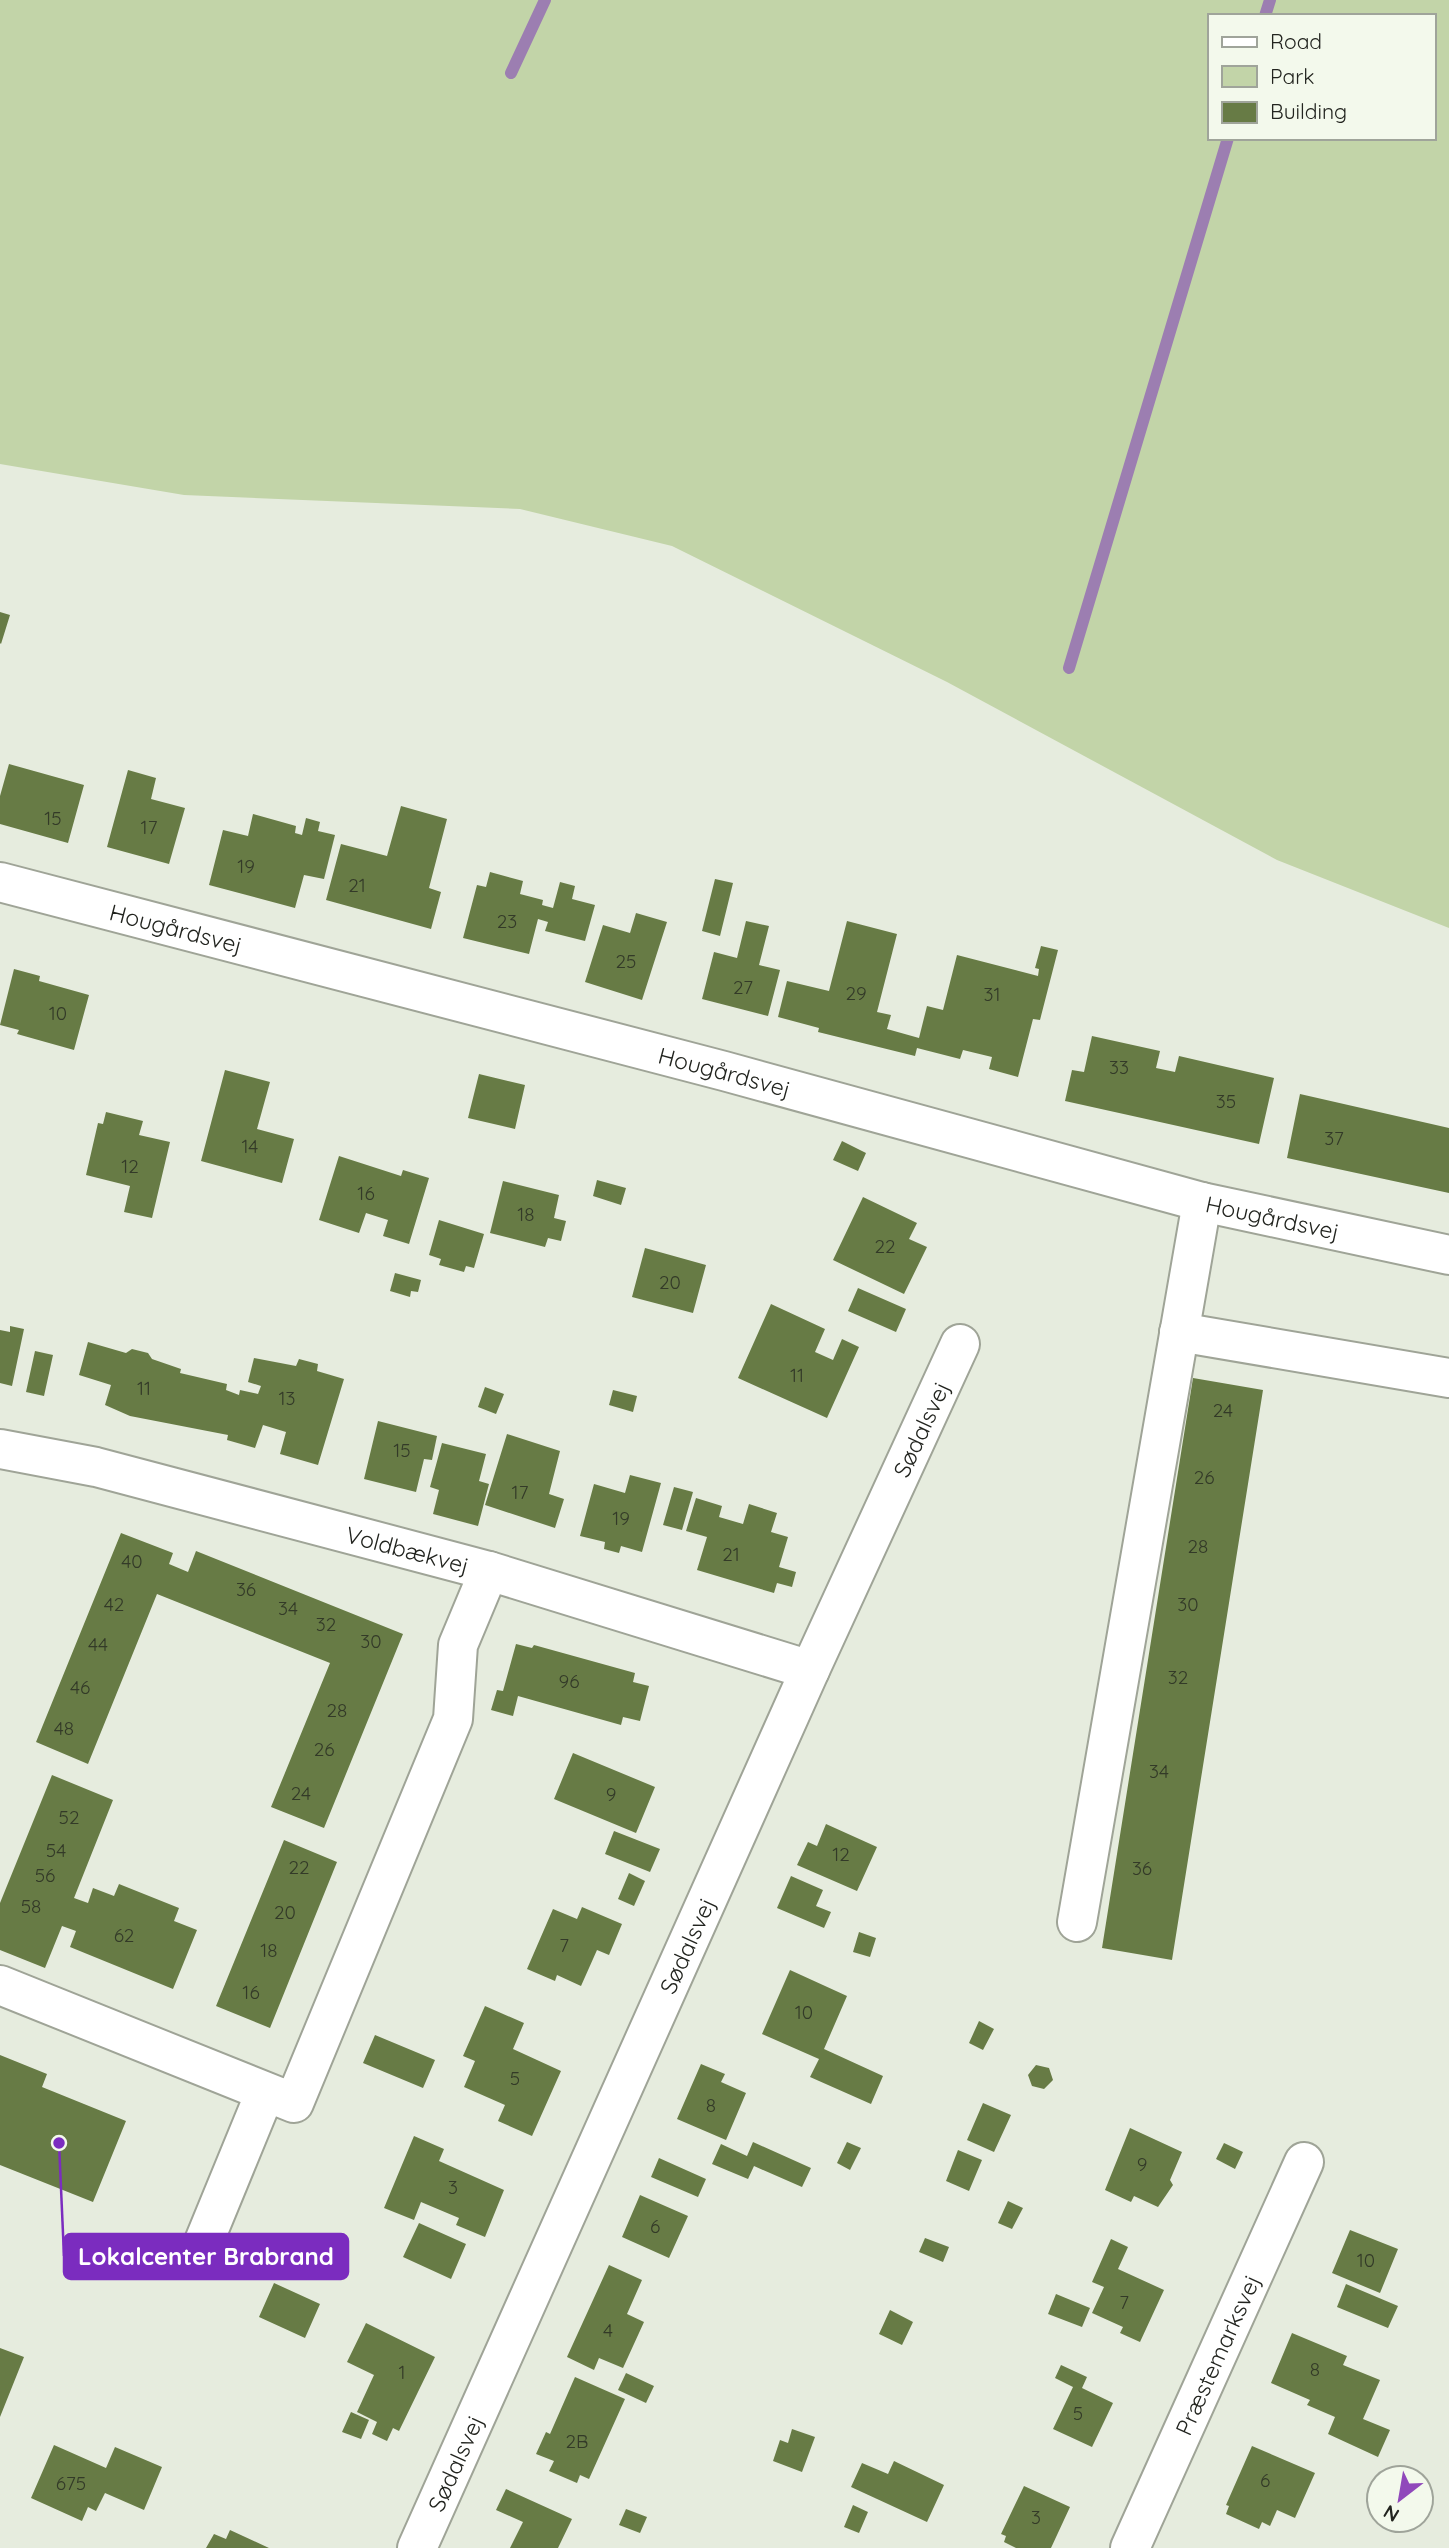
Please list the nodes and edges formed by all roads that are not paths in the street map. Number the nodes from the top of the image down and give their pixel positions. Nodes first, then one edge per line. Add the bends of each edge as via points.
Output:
1 (0, 882) edge
2 (1202, 1202) junction
3 (1449, 1255) edge
4 (1179, 1332) junction
5 (960, 1344) dead end
6 (1449, 1378) edge
7 (0, 1449) edge
8 (489, 1572) junction
9 (810, 1670) junction
10 (1077, 1922) dead end
11 (0, 1985) edge
12 (265, 2093) junction
13 (1304, 2162) dead end
14 (198, 2256) dead end
15 (417, 2548) edge
16 (1130, 2548) edge

1 - 2 street, Hougårdsvej via 724,1071
2 - 3 street, Hougårdsvej
2 - 4 street
4 - 6 street
4 - 10 street
5 - 9 street, Sødalsvej
7 - 8 street, Voldbækvej via 96,1467
8 - 9 street, Voldbækvej
8 - 12 street via 458,1645 453,1719 294,2103
9 - 15 street, Sødalsvej
11 - 12 street
12 - 14 street
13 - 16 street, Præstemarksvej

